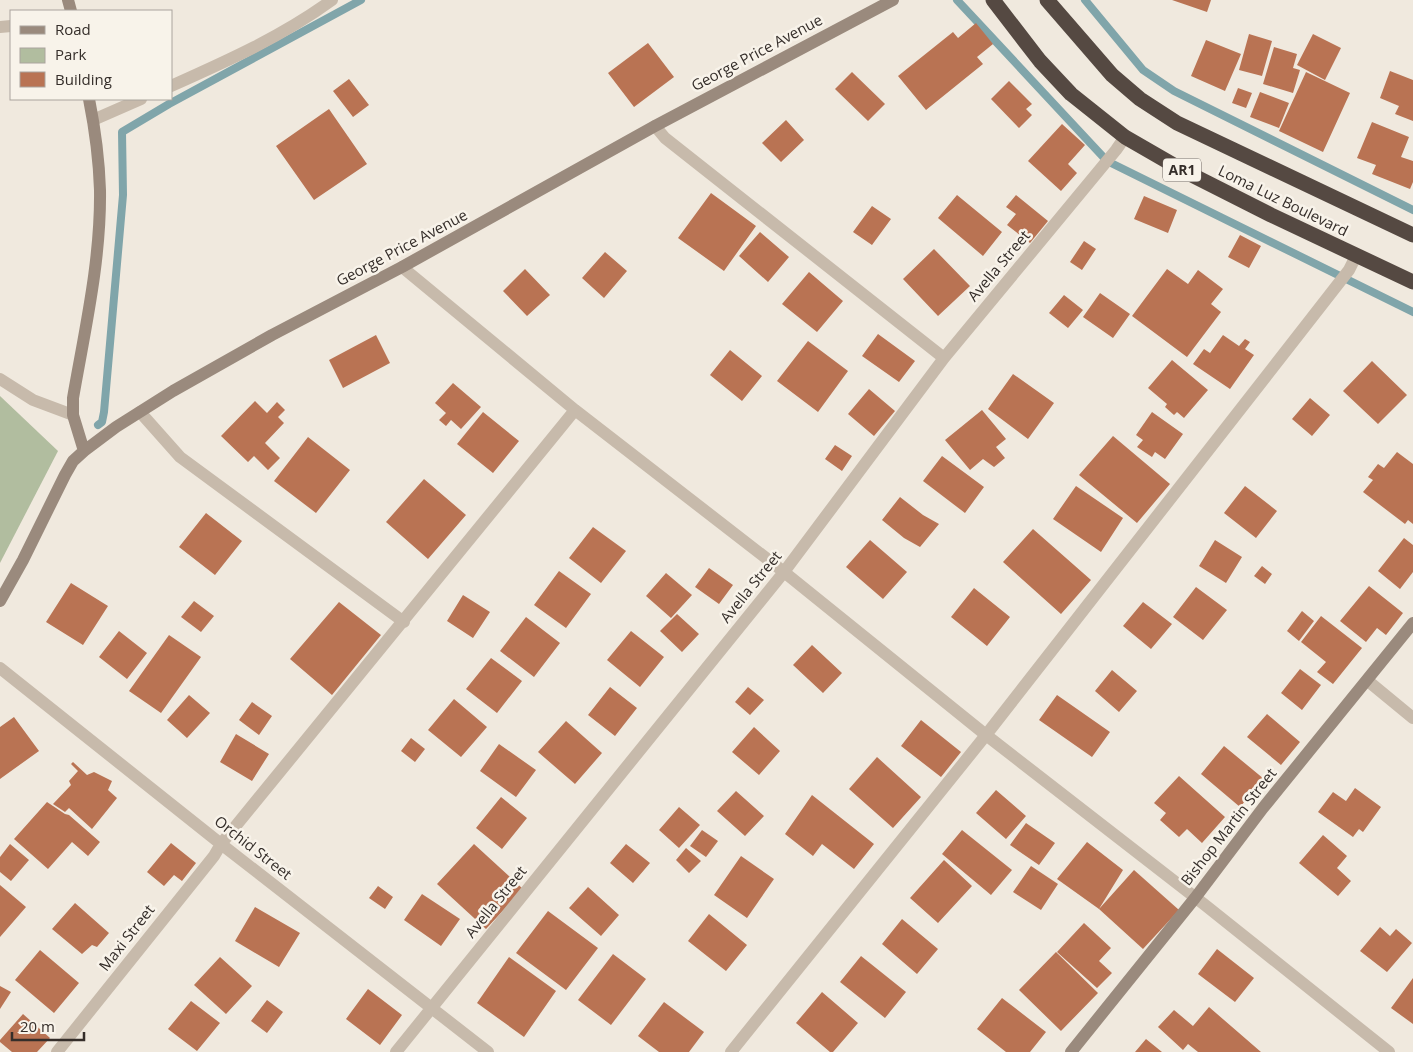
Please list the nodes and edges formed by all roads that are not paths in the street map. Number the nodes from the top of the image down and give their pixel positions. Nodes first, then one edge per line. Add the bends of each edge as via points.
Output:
1 (332, 0) edge
2 (893, 0) edge
3 (992, 0) edge
4 (1047, 0) edge
5 (172, 86) edge
6 (89, 100) edge
7 (139, 100) edge
8 (93, 120) junction
9 (655, 126) junction
10 (1125, 137) junction
11 (1413, 235) edge
12 (1356, 256) junction
13 (402, 267) junction
14 (1413, 282) edge
15 (944, 358) junction
16 (0, 379) edge
17 (576, 410) junction
18 (140, 412) junction
19 (73, 415) junction
20 (84, 451) junction
21 (784, 572) junction
22 (0, 602) edge
23 (404, 622) junction
24 (1413, 623) edge
25 (0, 668) edge
26 (1368, 681) junction
27 (1413, 718) edge
28 (986, 735) junction
29 (221, 844) junction
30 (1195, 898) junction
31 (432, 1008) junction
32 (57, 1052) edge
33 (396, 1052) edge
34 (488, 1052) edge
35 (731, 1052) edge
36 (1072, 1052) edge
37 (1389, 1052) edge

1 - 5 street via 284,31
2 - 9 street, George Price Avenue
3 - 10 highway, Loma Luz Boulevard / AR1 via 1040,61 1071,94
4 - 11 highway, Loma Luz Boulevard / AR1 via 1112,75 1140,99 1177,123
6 - 8 street
7 - 8 street
8 - 19 street via 100,190 99,231
9 - 13 street, George Price Avenue
9 - 15 street via 665,138
10 - 12 highway, Loma Luz Boulevard / AR1 via 1228,193
10 - 15 street, Avella Street
12 - 14 highway, Loma Luz Boulevard / AR1
12 - 28 street via 1349,270
13 - 17 street
13 - 18 street, George Price Avenue via 272,335
15 - 21 street, Avella Street
16 - 19 street via 33,400
17 - 21 street
17 - 23 street, Maxi Street
18 - 20 street, George Price Avenue
18 - 23 street via 180,458
19 - 20 street
20 - 22 street, George Price Avenue via 65,475
21 - 28 street
21 - 31 street, Avella Street
23 - 29 street, Maxi Street
24 - 26 street, Bishop Martin Street
25 - 29 street, Orchid Street
26 - 27 street
26 - 30 street, Bishop Martin Street via 1263,808
28 - 30 street
28 - 35 street
29 - 31 street, Orchid Street
29 - 32 street, Maxi Street
30 - 36 street, Bishop Martin Street
30 - 37 street
31 - 33 street, Avella Street
31 - 34 street, Orchid Street

